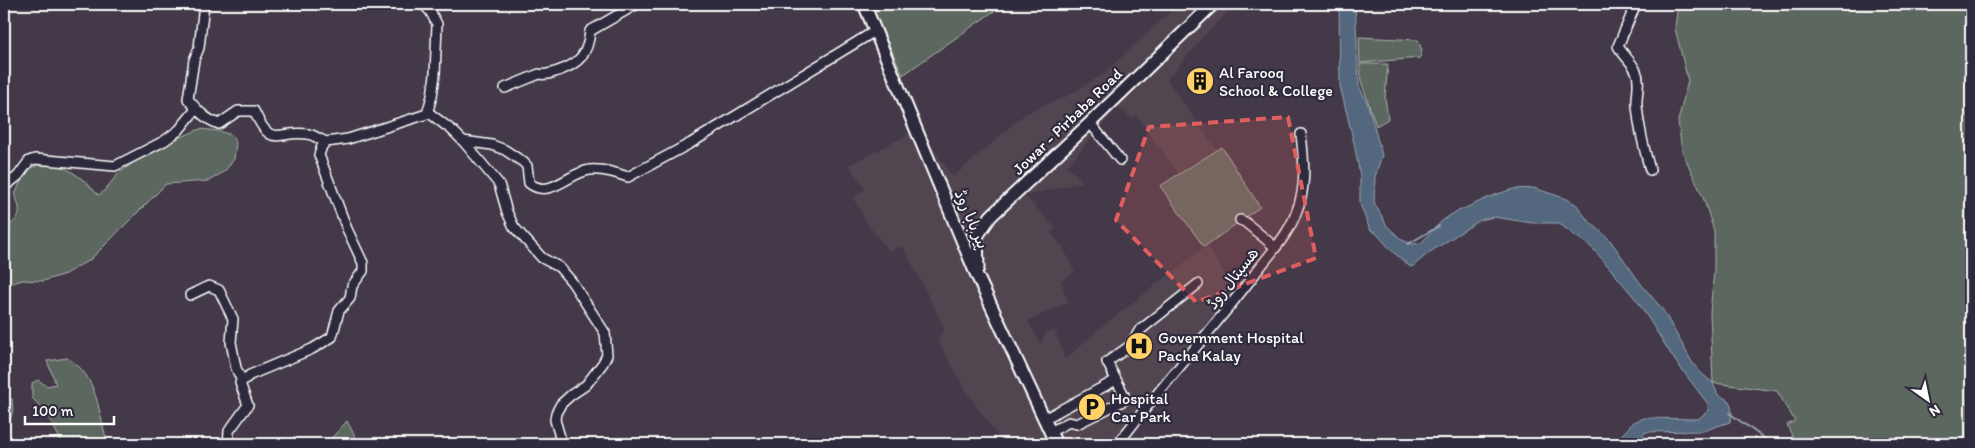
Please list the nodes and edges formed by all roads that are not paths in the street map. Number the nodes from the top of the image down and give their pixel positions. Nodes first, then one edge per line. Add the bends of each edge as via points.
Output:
1 (204, 4) edge
2 (423, 4) edge
3 (637, 4) edge
4 (864, 4) edge
5 (1213, 4) edge
6 (1636, 4) edge
7 (874, 31) junction
8 (505, 88) dead end
9 (196, 109) junction
10 (428, 112) junction
11 (1090, 123) junction
12 (1301, 134) dead end
13 (463, 140) junction
14 (326, 142) junction
15 (1120, 160) dead end
16 (1650, 170) dead end
17 (4, 187) edge
18 (1240, 220) dead end
19 (982, 227) junction
20 (958, 229) junction
21 (1275, 247) junction
22 (978, 277) junction
23 (1198, 284) dead end
24 (190, 295) dead end
25 (1116, 380) junction
26 (242, 381) junction
27 (1068, 406) junction
28 (1044, 419) junction
29 (1069, 422) junction
30 (1050, 432) junction
31 (228, 444) edge
32 (544, 444) edge
33 (1056, 444) edge
34 (1118, 444) edge

1 - 9 street via 188,99
2 - 10 street via 437,24 435,75
3 - 8 street via 590,31 589,46 576,63
4 - 7 main road, پیر بابا روڈ
5 - 11 main road, Jowar - Pirbaba Road
6 - 16 street via 1618,46 1636,70 1638,117
7 - 13 street via 691,143 628,177 608,170 588,170 542,189 529,183 527,166 505,150
7 - 20 main road, پیر بابا روڈ
9 - 14 street via 209,121 220,124 238,110 254,111 262,128 270,134 309,134
9 - 17 street via 179,130 164,141 115,166 35,159 29,161
10 - 13 street
10 - 14 street via 348,139
11 - 15 street
11 - 19 main road, Jowar - Pirbaba Road
12 - 21 street, ھسپتال روڈ via 1305,168 1302,193 1296,213
13 - 32 street via 499,184 514,227 542,258 558,267 572,282 604,333 607,355 603,363 586,385 561,404 555,420 560,437 556,443
14 - 26 street via 319,155 363,263 363,271 352,286 350,298 339,311 332,337
18 - 21 street
19 - 20 main road via 969,232
19 - 22 main road via 977,236
20 - 22 main road, پیر بابا روڈ
21 - 34 street, ھسپتال روڈ
22 - 28 main road, پیر بابا روڈ
23 - 25 street via 1139,331 1130,346 1109,360
24 - 26 street via 209,286 223,296 233,319 231,342
25 - 27 street
25 - 29 street via 1124,401 1077,424
26 - 31 street via 248,405 230,431
27 - 28 street
27 - 29 street
28 - 30 main road, پیر بابا روڈ
29 - 30 street
30 - 33 main road, پیر بابا روڈ

